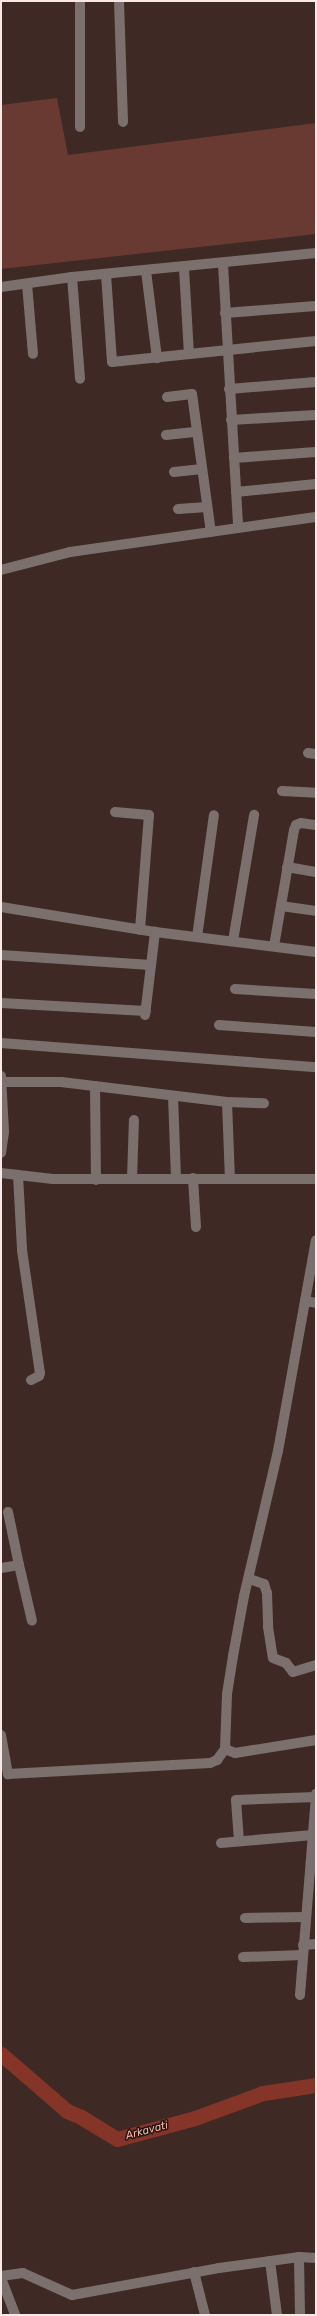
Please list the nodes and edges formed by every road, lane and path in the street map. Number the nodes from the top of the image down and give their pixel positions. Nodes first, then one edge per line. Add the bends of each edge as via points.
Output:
1 (80, 1) edge
2 (119, 1) edge
3 (123, 122) dead end
4 (80, 127) dead end
5 (316, 253) edge
6 (223, 264) junction
7 (184, 268) junction
8 (146, 271) junction
9 (106, 274) junction
10 (72, 277) junction
11 (27, 284) junction
12 (1, 287) edge
13 (316, 306) edge
14 (225, 313) junction
15 (316, 341) edge
16 (226, 350) junction
17 (33, 354) dead end
18 (189, 354) junction
19 (157, 358) junction
20 (80, 379) dead end
21 (316, 382) edge
22 (229, 389) junction
23 (167, 397) dead end
24 (316, 415) edge
25 (231, 420) junction
26 (197, 432) junction
27 (166, 435) dead end
28 (316, 452) edge
29 (234, 458) junction
30 (202, 469) junction
31 (174, 472) dead end
32 (316, 484) edge
33 (236, 492) junction
34 (207, 507) junction
35 (178, 509) dead end
36 (316, 517) edge
37 (238, 528) junction
38 (211, 532) junction
39 (1, 570) edge
40 (282, 791) dead end
41 (316, 793) edge
42 (115, 812) dead end
43 (214, 815) dead end
44 (254, 815) dead end
45 (316, 825) edge
46 (287, 867) junction
47 (316, 872) edge
48 (281, 906) junction
49 (1, 907) edge
50 (316, 911) edge
51 (140, 930) junction
52 (155, 932) junction
53 (197, 937) junction
54 (232, 941) junction
55 (274, 946) junction
56 (316, 952) edge
57 (1, 955) edge
58 (151, 965) junction
59 (234, 989) dead end
60 (316, 994) edge
61 (1, 1003) edge
62 (219, 1025) dead end
63 (316, 1032) edge
64 (1, 1043) edge
65 (316, 1067) edge
66 (2, 1079) edge
67 (95, 1086) junction
68 (172, 1096) junction
69 (227, 1102) junction
70 (264, 1103) dead end
71 (134, 1120) dead end
72 (1, 1153) edge
73 (1, 1173) edge
74 (18, 1175) junction
75 (176, 1178) junction
76 (193, 1178) junction
77 (132, 1179) junction
78 (230, 1179) junction
79 (316, 1179) edge
80 (96, 1180) junction
81 (196, 1227) dead end
82 (316, 1240) edge
83 (305, 1301) junction
84 (316, 1303) edge
85 (31, 1380) dead end
86 (8, 1512) dead end
87 (19, 1564) junction
88 (1, 1568) edge
89 (249, 1579) junction
90 (32, 1621) dead end
91 (316, 1665) edge
92 (1, 1734) edge
93 (316, 1740) edge
94 (225, 1749) junction
95 (316, 1796) edge
96 (313, 1835) junction
97 (239, 1841) junction
98 (221, 1843) dead end
99 (306, 1917) junction
100 (245, 1918) dead end
101 (316, 1944) edge
102 (303, 1950) junction
103 (243, 1958) dead end
104 (300, 1994) dead end
105 (299, 2257) junction
106 (316, 2258) edge
107 (270, 2261) junction
108 (194, 2272) junction
109 (1, 2277) edge
110 (300, 2314) edge
111 (14, 2315) edge
112 (205, 2315) edge
113 (277, 2315) edge

1 - 4 street
2 - 3 street
5 - 6 street
6 - 7 street
6 - 14 street
7 - 8 street
7 - 18 street
8 - 9 street
8 - 19 street
9 - 10 street
9 - 19 street via 112,362
10 - 11 street
10 - 20 street
11 - 12 street
11 - 17 street
13 - 14 street
14 - 16 street
15 - 16 street
16 - 18 street
16 - 22 street
18 - 19 street
21 - 22 street
22 - 25 street
23 - 26 street via 192,394
24 - 25 street
25 - 29 street
26 - 27 street
26 - 30 street
28 - 29 street
29 - 33 street
30 - 31 street
30 - 34 street
32 - 33 street
33 - 37 street
34 - 35 street
34 - 38 street
36 - 37 street
37 - 38 street
38 - 39 street via 70,552
40 - 41 street
42 - 51 street via 149,815
43 - 53 street
44 - 54 street
45 - 46 street via 296,825
46 - 47 street
46 - 48 street
48 - 50 street
48 - 55 street
49 - 51 street
51 - 52 street
52 - 53 street
52 - 58 street
53 - 54 street
54 - 55 street
55 - 56 street
57 - 58 street
58 - 61 street via 146,1013
59 - 60 street
62 - 63 street
64 - 65 street
66 - 67 street
66 - 72 street via 4,1132
67 - 68 street
67 - 80 street
68 - 69 street
68 - 75 street
69 - 70 street
69 - 78 street
71 - 77 street
73 - 74 street
74 - 80 street via 53,1180
74 - 85 street via 22,1250 40,1373
75 - 76 street
75 - 77 street
76 - 78 street
76 - 81 street
77 - 80 street
78 - 79 street
82 - 83 street
83 - 84 street
83 - 89 street via 278,1451
86 - 87 street
87 - 88 street
87 - 90 street
89 - 91 street via 264,1584 267,1593 268,1627 273,1658 286,1664 293,1672
89 - 94 street via 227,1694
92 - 94 street via 8,1774 210,1763 217,1760
93 - 94 street via 235,1753
95 - 96 street
95 - 97 street via 236,1800
96 - 97 street
96 - 99 street
97 - 98 street
99 - 100 street
99 - 102 street
101 - 102 street
102 - 103 street
102 - 104 street
105 - 106 street
105 - 107 street
105 - 110 street
107 - 108 street
107 - 113 street
108 - 109 street via 72,2295 23,2273
108 - 112 street
109 - 111 street

